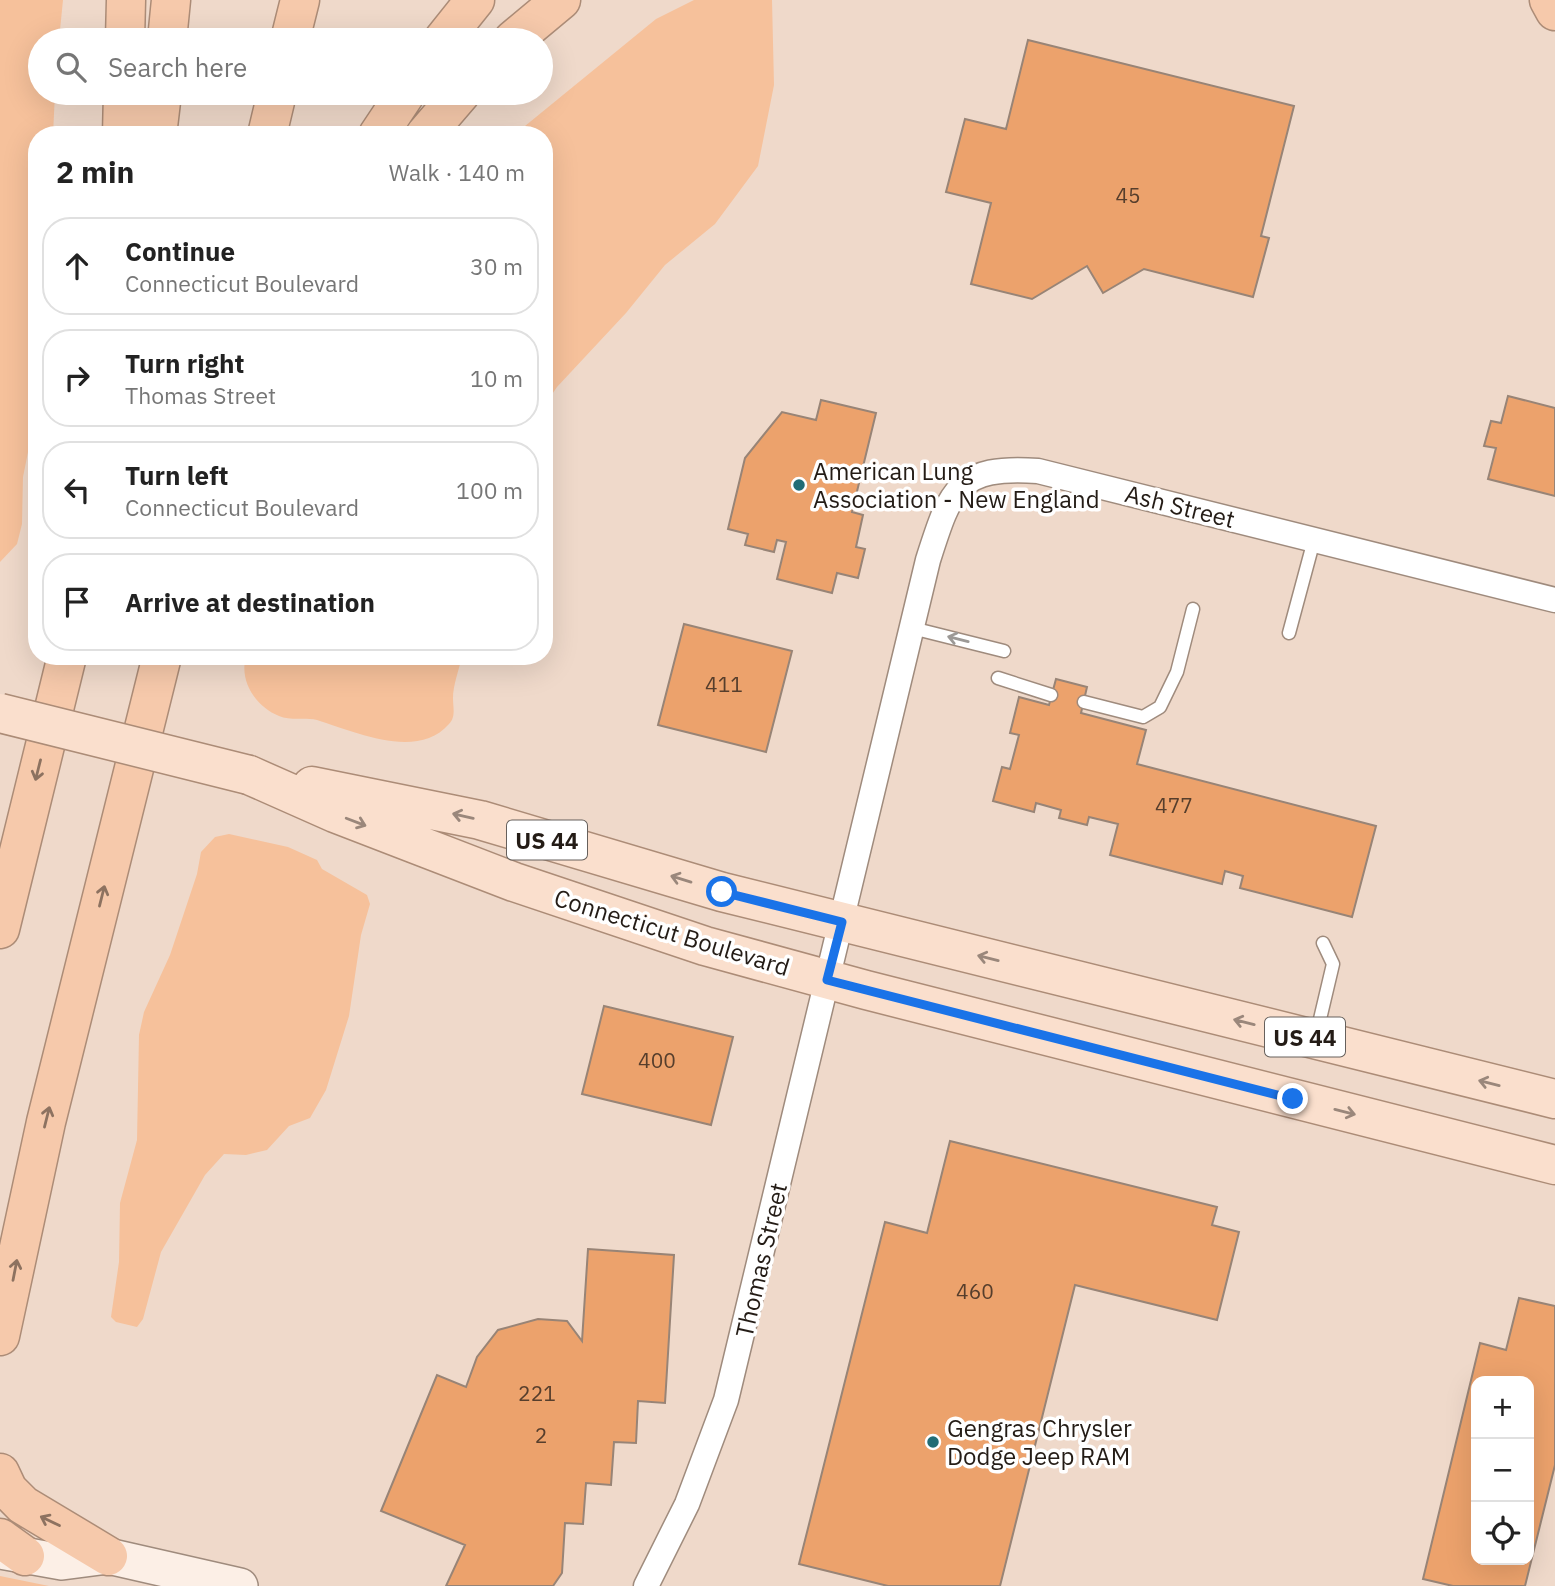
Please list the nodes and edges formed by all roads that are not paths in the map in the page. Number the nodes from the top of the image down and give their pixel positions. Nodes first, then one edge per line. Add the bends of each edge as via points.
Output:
1 (126, 0) edge
2 (171, 0) edge
3 (300, 0) edge
4 (475, 0) edge
5 (561, 0) edge
6 (1549, 0) edge
7 (1555, 11) edge
8 (125, 28) edge
9 (168, 28) edge
10 (293, 28) edge
11 (453, 28) edge
12 (527, 28) edge
13 (122, 105) edge
14 (161, 105) edge
15 (274, 105) edge
16 (398, 105) edge
17 (451, 105) edge
18 (121, 126) edge
19 (158, 126) edge
20 (269, 126) edge
21 (384, 126) edge
22 (433, 126) edge
23 (1314, 540) junction
24 (1555, 600) edge
25 (1192, 609) dead end
26 (912, 628) junction
27 (1289, 633) dead end
28 (1004, 651) dead end
29 (65, 665) edge
30 (160, 665) edge
31 (998, 678) dead end
32 (1051, 695) dead end
33 (1084, 702) dead end
34 (0, 713) edge
35 (249, 775) junction
36 (842, 922) junction
37 (0, 929) edge
38 (1323, 943) dead end
39 (827, 980) junction
40 (1315, 1039) junction
41 (1555, 1100) edge
42 (1555, 1165) edge
43 (0, 1336) edge
44 (0, 1473) edge
45 (8, 1549) edge
46 (108, 1556) junction
47 (240, 1586) edge
48 (646, 1586) edge

1 - 8 highway
2 - 9 highway
3 - 10 highway
4 - 11 highway
5 - 12 highway
6 - 7 highway
13 - 18 highway
14 - 19 highway
15 - 20 highway
16 - 21 highway
17 - 22 highway
23 - 24 street, Ash Street
23 - 26 street, Ash Street via 1038,471 998,470 961,485 943,512
23 - 27 lane
25 - 33 lane via 1177,672 1160,707 1143,717
28 -> 26 lane
26 - 36 street, Ash Street
29 -> 37 highway
43 -> 30 highway via 41,1142
31 - 32 lane
34 - 35 main road, Connecticut Boulevard / US 44, bridge
36 -> 35 main road, Connecticut Boulevard / US 44 via 722,892 480,820
35 -> 39 main road, Connecticut Boulevard / US 44 via 347,818 583,907
36 - 39 street, Thomas Street
40 -> 36 main road, Connecticut Boulevard / US 44
38 - 40 lane via 1333,964
39 -> 42 main road, Connecticut Boulevard / US 44
39 - 48 street, Thomas Street via 726,1400 687,1504
41 -> 40 main road, Connecticut Boulevard / US 44
46 -> 44 highway via 23,1505
45 - 46 main road via 62,1562
46 - 47 main road

